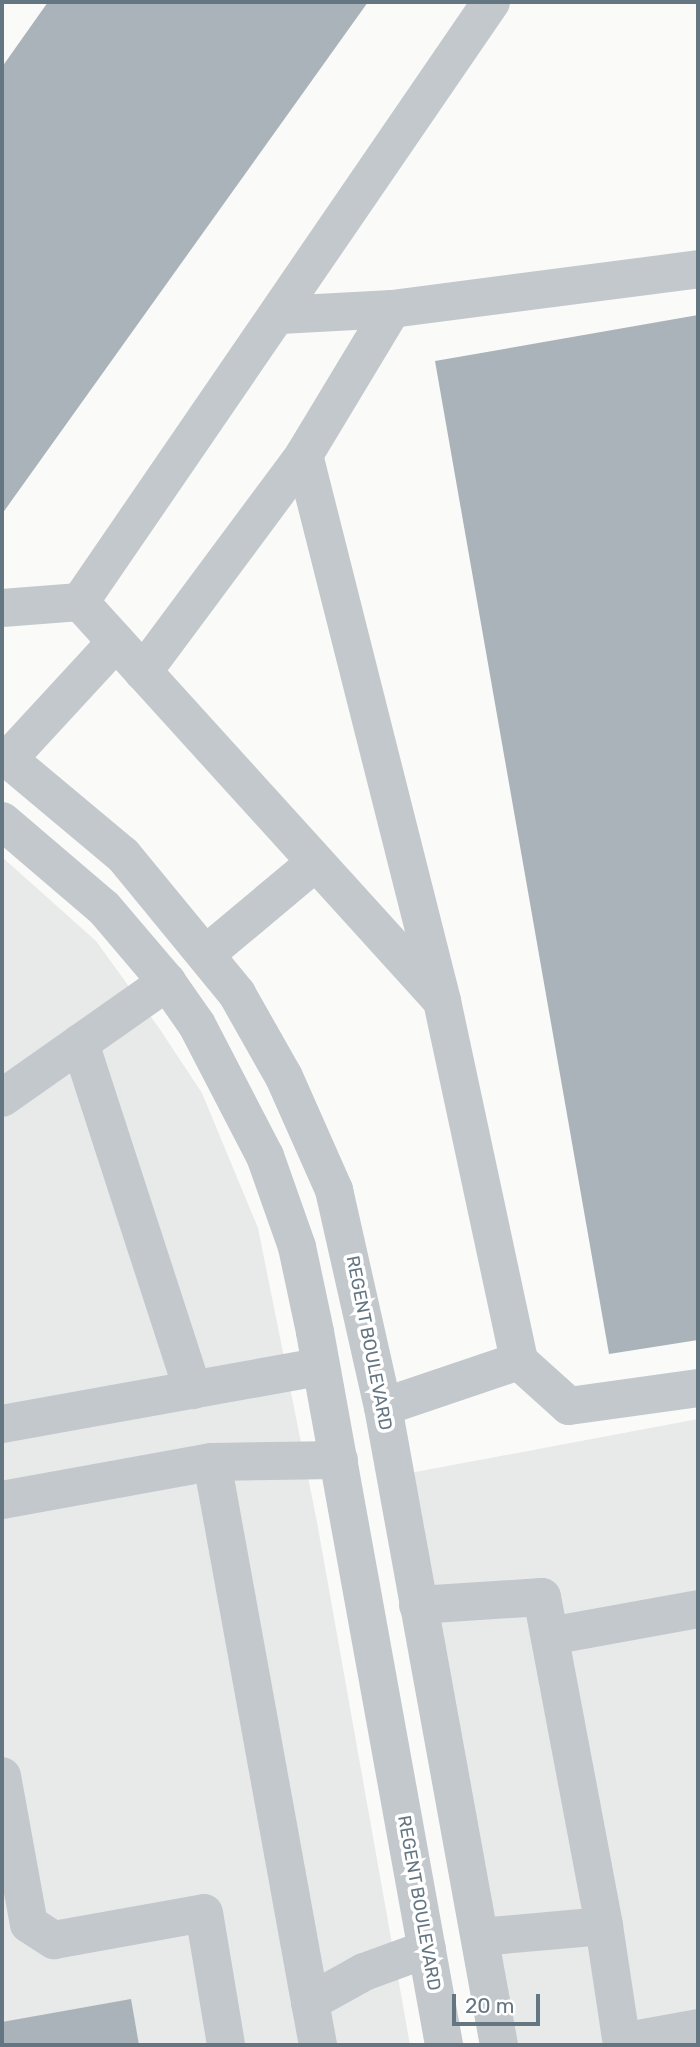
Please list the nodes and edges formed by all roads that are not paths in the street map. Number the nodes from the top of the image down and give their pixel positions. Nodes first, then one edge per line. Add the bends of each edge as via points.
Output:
1 (491, 2) edge
2 (698, 269) edge
3 (392, 309) junction
4 (280, 315) junction
5 (304, 455) junction
6 (80, 602) junction
7 (2, 608) edge
8 (116, 642) junction
9 (143, 672) junction
10 (5, 756) edge
11 (2, 821) edge
12 (316, 862) junction
13 (206, 954) junction
14 (167, 982) junction
15 (442, 1000) junction
16 (80, 1043) junction
17 (2, 1098) edge
18 (519, 1361) junction
19 (320, 1367) junction
20 (698, 1388) edge
21 (193, 1390) junction
22 (383, 1407) junction
23 (2, 1424) edge
24 (339, 1460) junction
25 (212, 1462) junction
26 (2, 1500) edge
27 (418, 1605) junction
28 (698, 1609) edge
29 (550, 1636) junction
30 (2, 1776) edge
31 (604, 1926) junction
32 (480, 1937) junction
33 (427, 1949) junction
34 (698, 2028) edge
35 (309, 2030) edge
36 (622, 2044) edge
37 (226, 2045) edge
38 (444, 2045) edge
39 (499, 2045) edge

1 - 4 street
2 - 3 street
3 - 4 street
3 - 5 street
4 - 6 street
5 - 9 street
5 - 15 street
6 - 7 street
6 - 8 street
8 - 9 street
8 - 10 street
9 - 12 street
10 - 13 street, REGENT BOULEVARD via 123,855
11 - 14 street, REGENT BOULEVARD via 104,908
12 - 13 street
12 - 15 street
13 - 22 street, REGENT BOULEVARD via 253,1018 334,1190
14 - 16 street
14 - 19 street, REGENT BOULEVARD via 197,1025 265,1156 297,1247
15 - 18 street
16 - 17 street
16 - 21 street
18 - 20 street via 569,1406
18 - 22 street
19 - 21 street
19 - 24 street, REGENT BOULEVARD
21 - 23 street
22 - 27 street, REGENT BOULEVARD
24 - 25 street
24 - 33 street, REGENT BOULEVARD
25 - 26 street
25 - 35 street
27 - 29 street via 542,1597
27 - 32 street, REGENT BOULEVARD
28 - 29 street
29 - 31 street
30 - 37 street via 29,1924 54,1940 204,1913
31 - 32 street
31 - 36 street
32 - 39 street, REGENT BOULEVARD
33 - 35 street via 364,1972
33 - 38 street, REGENT BOULEVARD
34 - 36 street

